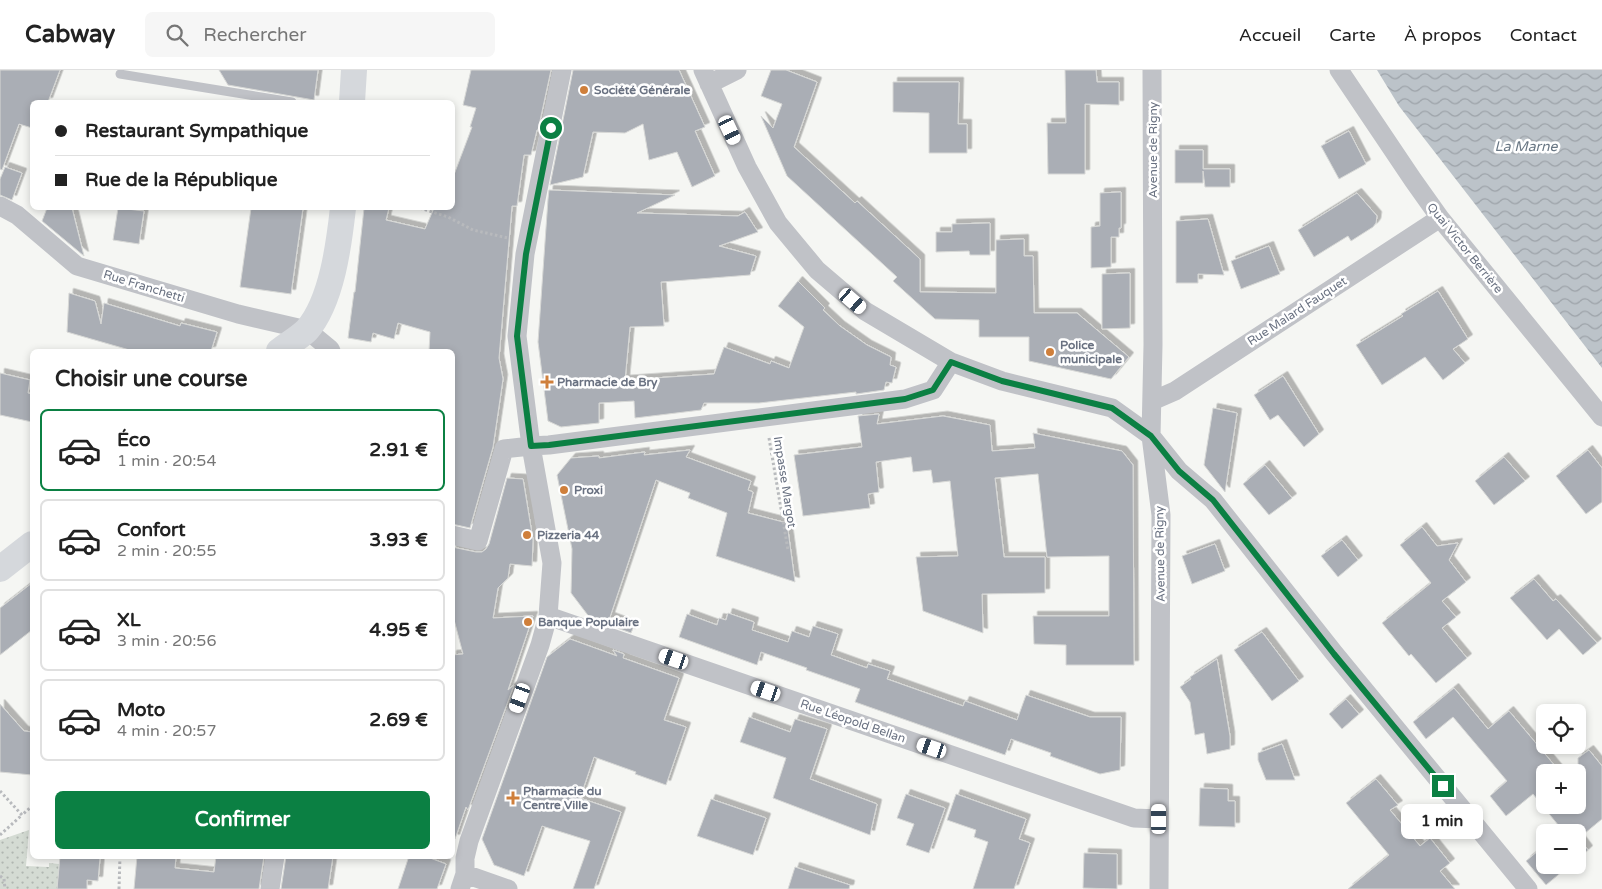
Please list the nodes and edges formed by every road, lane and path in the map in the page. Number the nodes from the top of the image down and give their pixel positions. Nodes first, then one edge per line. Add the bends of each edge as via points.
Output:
1 (354, 70) edge
2 (562, 70) edge
3 (737, 70) edge
4 (1152, 70) edge
5 (1339, 70) edge
6 (120, 74) dead end
7 (706, 77) edge
8 (280, 100) edge
9 (352, 100) edge
10 (0, 206) edge
11 (343, 210) edge
12 (426, 210) edge
13 (1440, 218) junction
14 (528, 243) junction
15 (306, 330) junction
16 (282, 349) edge
17 (330, 349) edge
18 (951, 362) junction
19 (1152, 401) junction
20 (766, 417) junction
21 (1602, 417) edge
22 (1151, 436) junction
23 (531, 446) junction
24 (455, 536) edge
25 (30, 546) edge
26 (788, 550) dead end
27 (0, 569) edge
28 (548, 616) junction
29 (0, 791) edge
30 (30, 808) edge
31 (22, 815) junction
32 (1159, 819) junction
33 (0, 835) edge
34 (120, 859) edge
35 (274, 859) edge
36 (0, 876) edge
37 (465, 884) edge
38 (5, 889) edge
39 (119, 889) edge
40 (270, 889) edge
41 (508, 889) edge
42 (1159, 889) edge
43 (1528, 889) edge

1 - 9 main road
2 - 14 street
3 - 7 street
4 - 19 street, Avenue de Rigny
5 - 13 street, Quai Victor Berrière
6 - 8 lane
7 - 18 street via 747,167 778,223 817,270 865,311
10 - 15 street, Rue Franchetti via 17,215 77,266 238,314
11 - 15 main road via 337,255 322,306
12 - 14 path via 473,230
13 - 19 street, Rue Malard Fauquet via 1175,391
13 - 21 street, Quai Victor Berrière
14 - 23 street via 517,336
15 - 16 main road
15 - 17 street
18 - 20 street via 933,390 905,399
18 - 22 street via 1002,381 1112,408
19 - 22 street, Avenue de Rigny
20 - 23 street
20 - 26 path, Impasse Margot
22 - 32 street, Avenue de Rigny via 1161,515
22 - 43 street via 1179,471 1213,500 1334,654
23 - 24 street via 504,449 478,541
23 - 28 street via 552,564
25 - 27 main road
28 - 32 street, Rue Léopold Bellan via 1134,818
28 - 37 street via 468,841
29 - 31 path
30 - 31 path
31 - 33 path
32 - 42 street, Avenue de Rigny
34 - 39 path
35 - 40 street
36 - 38 path via 4,879
37 - 41 street

